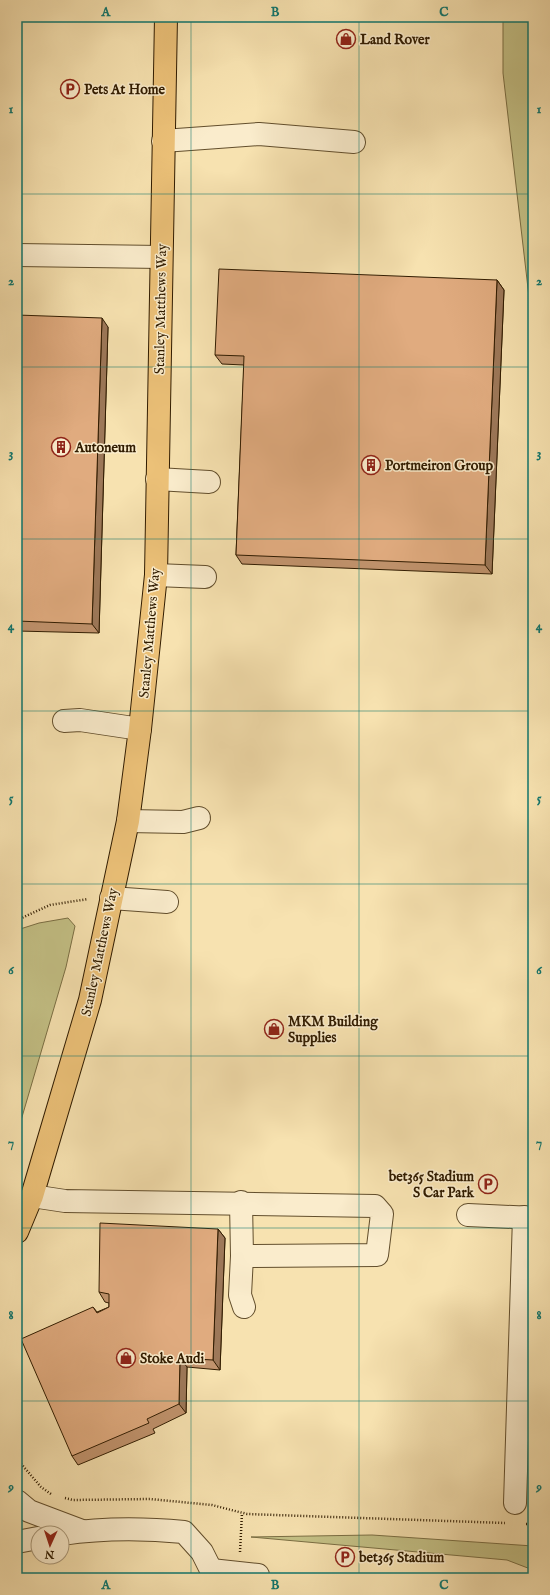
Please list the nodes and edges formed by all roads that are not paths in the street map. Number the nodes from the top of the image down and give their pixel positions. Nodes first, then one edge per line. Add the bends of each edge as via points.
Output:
1 (166, 17) edge
2 (163, 141) junction
3 (354, 142) dead end
4 (17, 255) edge
5 (162, 258) junction
6 (157, 479) junction
7 (209, 482) dead end
8 (156, 575) junction
9 (205, 577) dead end
10 (64, 721) dead end
11 (140, 729) junction
12 (200, 818) dead end
13 (128, 821) junction
14 (111, 898) junction
15 (167, 902) dead end
16 (32, 1196) junction
17 (241, 1202) junction
18 (468, 1215) dead end
19 (528, 1218) edge
20 (17, 1232) edge
21 (242, 1256) junction
22 (244, 1307) dead end
23 (17, 1501) edge
24 (512, 1514) road end
25 (72, 1533) edge
26 (30, 1540) edge
27 (17, 1542) edge
28 (213, 1574) edge
29 (248, 1574) road end

1 - 2 main road, Stanley Matthews Way
2 - 3 lane via 259,134
2 - 5 main road, Stanley Matthews Way
4 - 5 lane
5 - 6 main road, Stanley Matthews Way
6 - 7 lane
6 - 8 main road, Stanley Matthews Way
8 - 9 lane
8 - 11 main road, Stanley Matthews Way
10 - 11 lane via 80,720
11 - 13 main road, Stanley Matthews Way
12 - 13 lane via 183,822
13 - 14 main road, Stanley Matthews Way
14 - 15 lane
14 - 16 main road, Stanley Matthews Way via 90,1000
16 - 17 lane via 65,1201
16 - 20 main road, Stanley Matthews Way
17 - 21 lane
17 - 21 lane via 375,1206 382,1214 377,1255
18 - 19 lane
19 - 24 lane
21 - 22 lane via 240,1295
23 - 25 lane via 29,1511
25 - 28 lane via 146,1528 184,1532 202,1552
26 - 27 lane
28 - 29 lane

